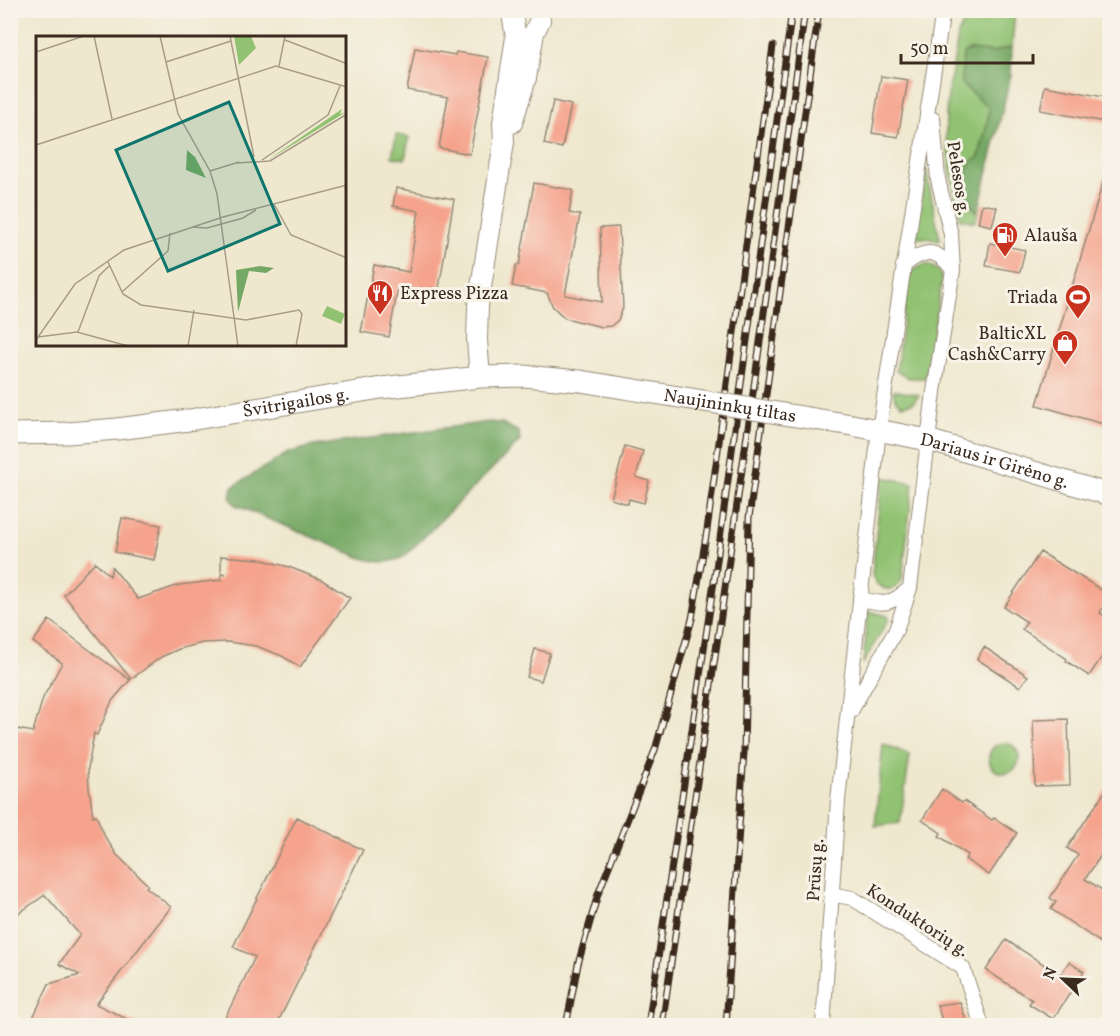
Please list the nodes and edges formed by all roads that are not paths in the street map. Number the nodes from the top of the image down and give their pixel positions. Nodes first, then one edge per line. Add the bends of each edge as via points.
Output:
1 (943, 10) edge
2 (509, 15) edge
3 (544, 15) edge
4 (931, 92) junction
5 (504, 142) junction
6 (903, 266) junction
7 (954, 270) junction
8 (480, 377) junction
9 (580, 381) joint
10 (879, 430) junction
11 (10, 434) edge
12 (928, 440) junction
13 (1110, 495) edge
14 (910, 588) junction
15 (860, 598) junction
16 (847, 718) junction
17 (831, 894) junction
18 (823, 1026) edge
19 (982, 1026) edge

1 - 4 street, Pelesos g.
2 - 3 main road via 526,25
2 - 5 main road via 516,37 504,115
3 - 5 main road via 532,43 523,87
4 - 6 street, Pelesos g.
4 - 7 street, Pelesos g. via 938,179 951,235
5 - 8 main road via 478,306
6 - 7 street via 927,252 945,259
6 - 10 street, Pelesos g.
7 - 12 street, Pelesos g.
8 - 9 main road, Švitrigailos g.
8 - 11 main road, Švitrigailos g. via 381,388 117,429
9 - 10 main road, Naujininkų tiltas, bridge
10 - 12 main road, Dariaus ir Girėno g.
10 - 15 street, Prūsų g.
12 - 13 main road, Dariaus ir Girėno g.
12 - 14 street, Prūsų g.
14 - 15 street via 897,599 880,604
14 - 16 street, Prūsų g. via 896,630
15 - 16 street, Prūsų g.
16 - 17 street, Prūsų g.
17 - 18 street, Prūsų g.
17 - 19 street, Konduktorių g. via 852,898 963,968

